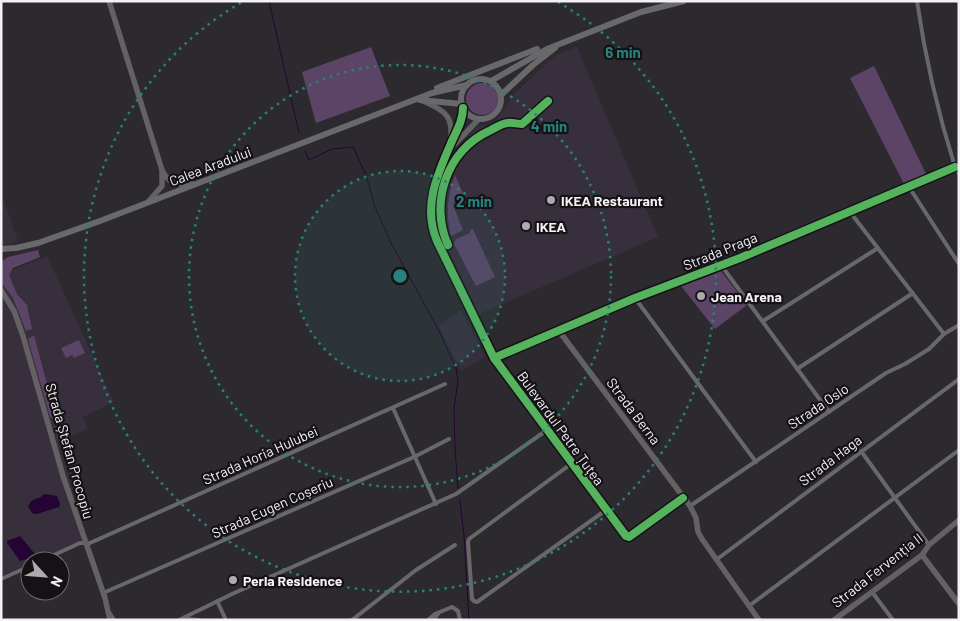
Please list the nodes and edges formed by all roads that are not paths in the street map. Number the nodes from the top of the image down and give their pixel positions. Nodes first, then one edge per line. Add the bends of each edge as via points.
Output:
1 (109, 1) edge
2 (684, 1) edge
3 (918, 1) edge
4 (560, 44) junction
5 (491, 81) junction
6 (467, 85) junction
7 (501, 95) junction
8 (419, 100) junction
9 (462, 106) junction
10 (479, 119) junction
11 (448, 151) junction
12 (957, 169) edge
13 (162, 170) junction
14 (196, 184) junction
15 (909, 186) junction
16 (146, 204) junction
17 (850, 212) junction
18 (878, 248) junction
19 (5, 249) edge
20 (1, 256) edge
21 (959, 264) edge
22 (721, 265) junction
23 (2, 292) edge
24 (913, 293) junction
25 (635, 298) junction
26 (762, 321) junction
27 (959, 325) edge
28 (559, 331) junction
29 (944, 334) junction
30 (494, 358) junction
31 (797, 369) junction
32 (959, 379) edge
33 (444, 384) dead end
34 (393, 408) junction
35 (829, 412) junction
36 (546, 430) junction
37 (450, 440) dead end
38 (959, 450) edge
39 (861, 452) junction
40 (414, 457) junction
41 (756, 462) junction
42 (571, 464) junction
43 (684, 498) junction
44 (894, 498) junction
45 (436, 504) junction
46 (690, 506) junction
47 (606, 510) junction
48 (959, 520) edge
49 (85, 544) junction
50 (455, 545) dead end
51 (929, 545) junction
52 (63, 551) edge
53 (922, 555) junction
54 (716, 560) junction
55 (20, 571) edge
56 (1, 580) edge
57 (872, 592) junction
58 (103, 593) junction
59 (217, 601) junction
60 (959, 604) edge
61 (749, 606) junction
62 (438, 614) junction
63 (185, 617) junction
64 (110, 619) edge
65 (179, 620) edge
66 (199, 620) edge
67 (226, 620) edge
68 (352, 620) edge
69 (428, 620) edge
70 (432, 620) edge
71 (460, 620) edge
72 (759, 620) edge
73 (834, 620) edge
74 (893, 620) edge

1 - 13 street
2 - 4 main road via 641,12
3 - 12 street via 933,85
4 - 5 main road via 535,54
4 - 7 main road
4 - 8 main road via 546,46 427,92
5 - 6 main road via 481,79
5 - 7 main road
6 - 8 main road, Calea Aradului via 432,93
6 - 9 main road via 462,94
7 - 10 main road via 500,107 494,114
8 - 9 main road, Calea Aradului
8 - 11 street via 440,109 450,120
8 - 14 main road, Calea Aradului
9 - 10 main road via 470,116
9 - 11 street, Bulevardul Petre Țuțea via 462,119
10 - 11 street, Bulevardul Petre Țuțea
11 - 30 street, Bulevardul Petre Țuțea via 433,190 432,225
12 - 15 street, Strada Praga
13 - 14 street via 174,184
13 - 16 street via 162,186
14 - 16 main road, Calea Aradului
15 - 17 street, Strada Praga
15 - 21 street
16 - 19 main road, Calea Aradului via 38,243
17 - 18 street
17 - 22 street, Strada Praga
18 - 24 street
18 - 26 street
19 - 20 main road, Calea Aradului
22 - 25 street, Strada Praga
22 - 26 street
23 - 49 street, Strada Ștefan Procopiu via 14,311 23,336
24 - 29 street
24 - 31 street
25 - 28 street, Strada Praga
25 - 41 street
26 - 31 street
27 - 29 street, Strada Oslo
28 - 30 street, Strada Praga
28 - 43 street, Strada Berna
29 - 35 street, Strada Oslo via 929,349
30 - 36 street, Bulevardul Petre Țuțea
31 - 35 street
32 - 39 street, Strada Haga
33 - 34 street, Strada Horia Hulubei
34 - 40 street
34 - 49 street, Strada Horia Hulubei
35 - 41 street, Strada Oslo
36 - 42 street, Bulevardul Petre Țuțea
36 - 45 street via 462,491
37 - 40 street, Strada Eugen Coșeriu
38 - 44 street
39 - 44 street
39 - 54 street, Strada Haga
40 - 45 street
40 - 58 street, Strada Eugen Coșeriu
41 - 46 street, Strada Oslo
42 - 47 street, Bulevardul Petre Țuțea
42 - 47 street via 469,539 472,599 478,602
43 - 46 street, Strada Berna
43 - 47 street, Bulevardul Petre Țuțea via 628,537
44 - 51 street
44 - 61 street
45 - 59 street
46 - 54 street, Strada Berna via 698,532
48 - 51 street, Strada Fervenția II
49 - 52 street, Strada Horia Hulubei
49 - 58 street, Strada Ștefan Procopiu
50 - 68 street via 416,570
51 - 53 street, Strada Fervenția II
53 - 57 street, Strada Fervenția II
53 - 60 street
54 - 61 street, Strada Berna
55 - 56 street
57 - 73 street, Strada Fervenția II
57 - 74 street
58 - 64 street, Strada Ștefan Procopiu
59 - 63 street
59 - 67 street
61 - 72 street, Strada Berna
62 - 69 street
62 - 70 street
62 - 71 street via 449,608 457,609
63 - 65 street
63 - 66 street

